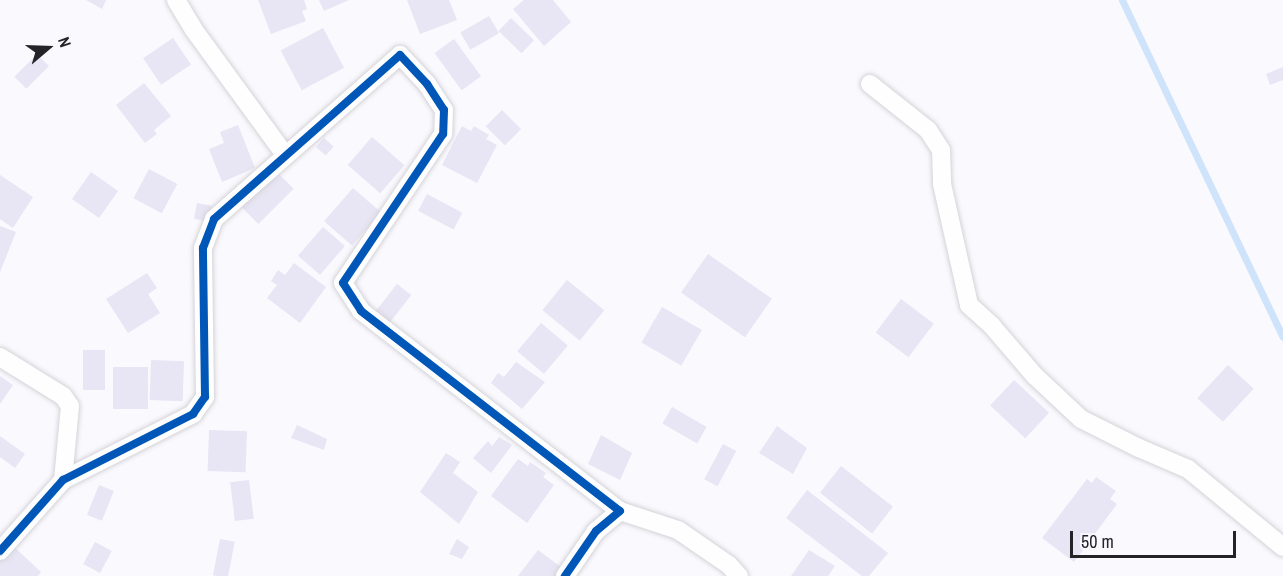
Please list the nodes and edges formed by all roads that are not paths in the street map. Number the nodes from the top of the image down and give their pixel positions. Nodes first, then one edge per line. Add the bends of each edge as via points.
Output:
1 (176, 0) edge
2 (870, 84) dead end
3 (285, 155) junction
4 (0, 357) edge
5 (63, 480) junction
6 (620, 511) junction
7 (1283, 547) edge
8 (0, 551) edge
9 (565, 576) edge
10 (739, 576) edge

1 - 3 street
2 - 7 street via 928,130 939,144 942,184 969,305 1081,419 1188,469
3 - 5 street via 214,219 203,248 205,397 193,414
3 - 6 street via 400,55 444,110 443,134 343,283 361,311
4 - 5 street via 63,396 70,406
5 - 8 street
6 - 9 street via 596,531
6 - 10 street via 678,530

